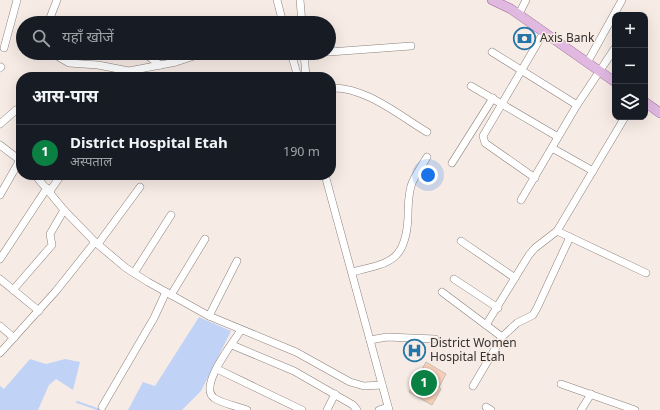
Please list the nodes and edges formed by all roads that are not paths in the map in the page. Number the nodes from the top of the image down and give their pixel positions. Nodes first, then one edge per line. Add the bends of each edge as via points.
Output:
1 (17, 0) edge
2 (57, 0) edge
3 (277, 0) edge
4 (300, 0) edge
5 (492, 0) edge
6 (507, 0) edge
7 (526, 0) edge
8 (622, 0) edge
9 (511, 9) junction
10 (519, 14) junction
11 (51, 16) edge
12 (281, 16) edge
13 (301, 16) edge
14 (544, 32) junction
15 (411, 46) dead end
16 (4, 48) dead end
17 (336, 51) edge
18 (492, 52) dead end
19 (612, 53) edge
20 (64, 60) edge
21 (153, 60) edge
22 (178, 60) edge
23 (293, 60) edge
24 (305, 60) edge
25 (586, 63) junction
26 (160, 65) junction
27 (520, 71) junction
28 (297, 72) edge
29 (306, 72) edge
30 (600, 72) junction
31 (612, 80) edge
32 (471, 86) dead end
33 (336, 88) edge
34 (493, 98) junction
35 (502, 104) junction
36 (648, 104) edge
37 (577, 105) junction
38 (16, 110) dead end
39 (660, 113) edge
40 (623, 120) edge
41 (0, 124) edge
42 (427, 132) dead end
43 (558, 137) junction
44 (0, 145) edge
45 (552, 148) junction
46 (16, 157) edge
47 (427, 157) dead end
48 (452, 163) dead end
49 (16, 167) edge
50 (593, 171) junction
51 (535, 178) junction
52 (39, 180) edge
53 (57, 180) edge
54 (326, 180) edge
55 (140, 187) dead end
56 (48, 190) junction
57 (0, 195) edge
58 (521, 200) dead end
59 (64, 210) junction
60 (171, 215) dead end
61 (557, 230) junction
62 (570, 237) junction
63 (205, 239) dead end
64 (461, 241) dead end
65 (96, 243) junction
66 (0, 259) edge
67 (238, 261) dead end
68 (352, 272) junction
69 (134, 273) junction
70 (646, 273) dead end
71 (515, 278) junction
72 (0, 279) edge
73 (454, 279) dead end
74 (13, 290) junction
75 (442, 292) dead end
76 (169, 293) junction
77 (498, 308) junction
78 (39, 311) junction
79 (209, 316) junction
80 (486, 325) junction
81 (0, 326) edge
82 (241, 330) junction
83 (502, 337) junction
84 (14, 338) junction
85 (435, 339) dead end
86 (370, 340) junction
87 (232, 345) junction
88 (0, 353) edge
89 (217, 369) junction
90 (561, 384) dead end
91 (382, 385) junction
92 (473, 386) dead end
93 (335, 394) junction
94 (592, 394) junction
95 (102, 406) dead end
96 (389, 409) edge
97 (247, 410) edge
98 (302, 410) edge
99 (327, 410) edge
100 (357, 410) edge
101 (379, 410) edge
102 (581, 410) edge
103 (635, 410) edge

1 - 16 street
2 - 11 street
3 - 12 street
4 - 13 street
5 - 9 main road
6 - 9 street
7 - 10 street
8 - 25 street
9 - 10 main road
10 - 14 main road
14 - 25 main road
14 - 27 street
15 - 17 street
18 - 27 street
19 - 30 street
20 - 26 street via 120,71
21 - 26 street
22 - 26 street
23 - 28 street
24 - 29 street
25 - 30 main road
27 - 35 street
27 - 37 street
30 - 31 main road
30 - 37 street
32 - 34 street
33 - 42 street via 363,94
34 - 35 street
34 - 48 street
35 - 43 street
35 - 51 street via 483,140
36 - 39 main road
37 - 43 street
38 - 41 street
40 - 50 street
43 - 45 street
44 - 46 street
45 - 50 street
45 - 51 street
47 - 68 street via 411,185 407,232 403,247 392,260 380,266
49 - 57 street
50 - 61 street
51 - 58 street
52 - 56 street
53 - 56 street
54 - 68 street
55 - 65 street
56 - 59 street
56 - 66 street
59 - 65 street
59 - 74 street via 50,234 52,245
60 - 69 street
61 - 62 street
61 - 71 street via 535,248
62 - 70 street
62 - 83 street via 533,315 516,323
63 - 76 street
64 - 71 street
65 - 69 street
65 - 78 street
67 - 79 street
68 - 86 street
69 - 76 street
71 - 77 street
72 - 74 street
73 - 77 street
74 - 78 street
75 - 80 street
76 - 79 street
76 - 95 street
77 - 80 street
78 - 84 street
79 - 82 street
80 - 83 street
81 - 84 street
82 - 87 street
82 - 91 street via 296,352 350,382 364,386
83 - 92 street
84 - 88 street
85 - 86 street via 387,337
86 - 91 street
87 - 89 street
87 - 93 street via 294,371
89 - 97 street via 209,386 210,393 215,398
89 - 98 street
90 - 94 street
91 - 96 street
93 - 99 street
93 - 100 street
94 - 102 street
94 - 103 street
96 - 101 street

